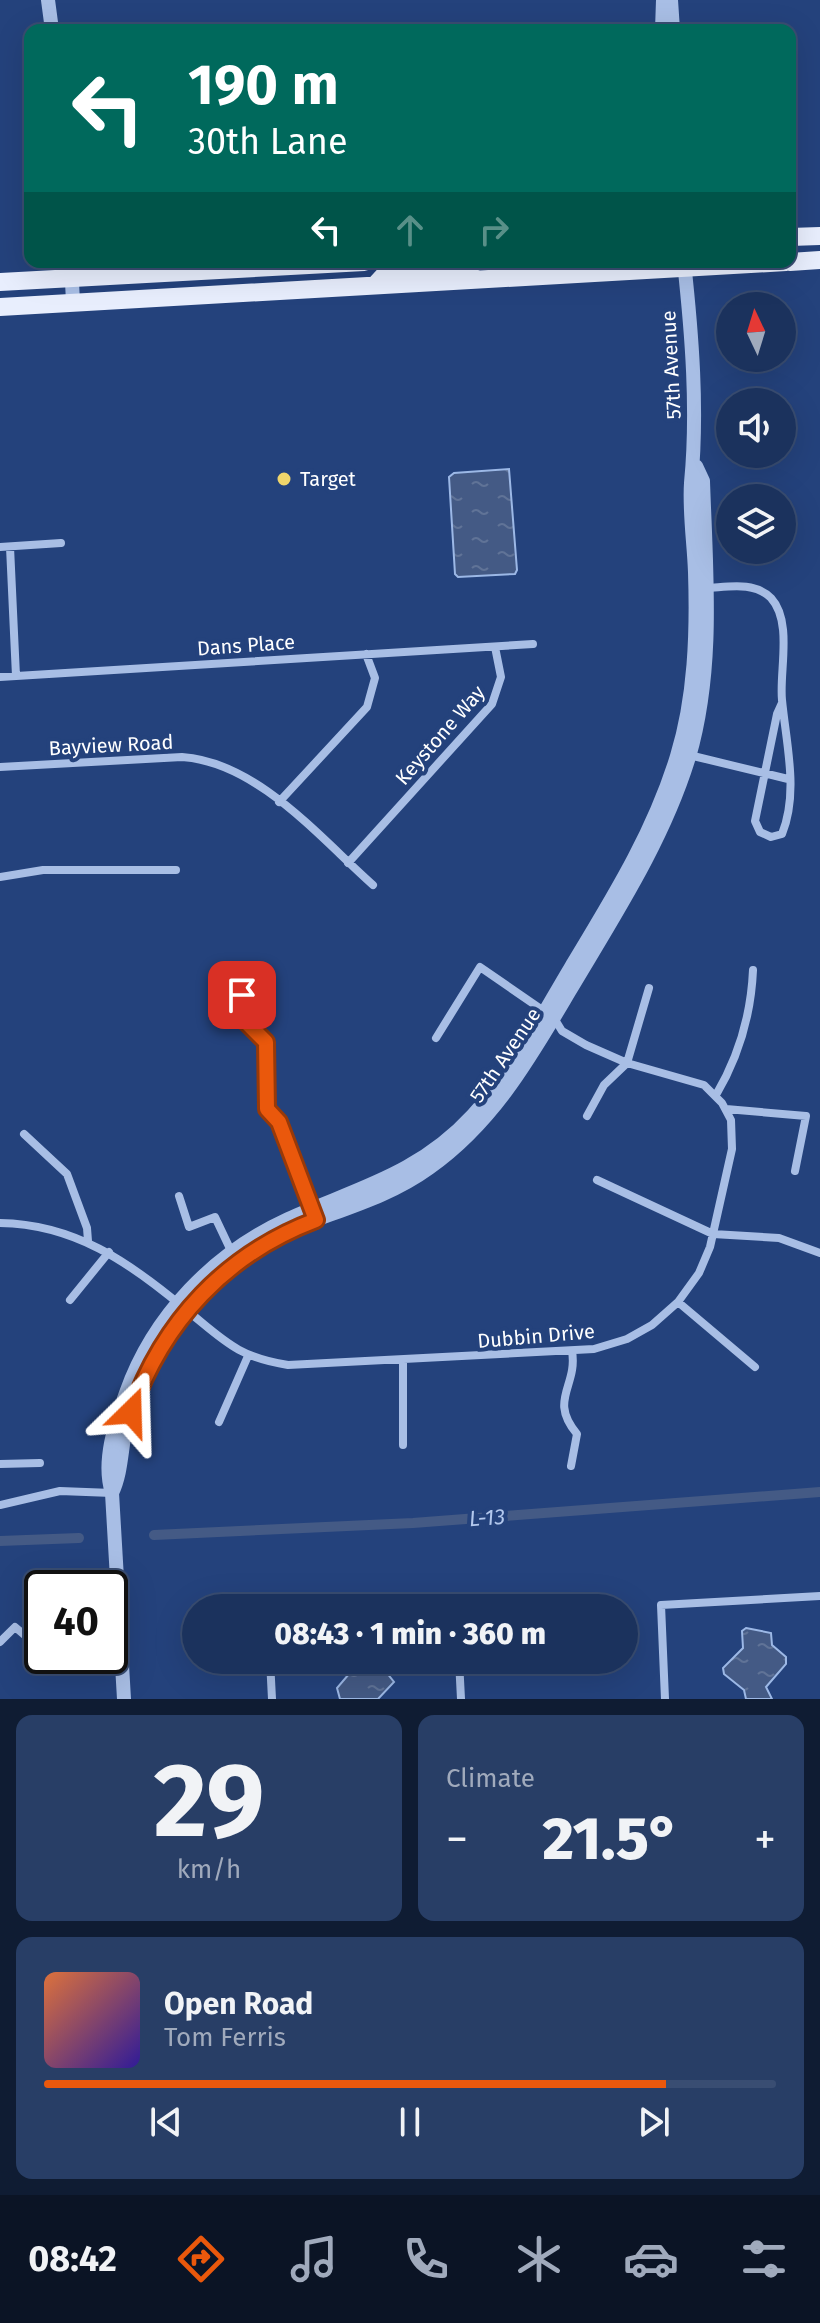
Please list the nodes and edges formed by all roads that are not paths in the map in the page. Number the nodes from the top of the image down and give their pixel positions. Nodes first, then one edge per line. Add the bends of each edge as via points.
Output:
1 (48, 0) edge
2 (663, 0) edge
3 (671, 0) edge
4 (51, 24) edge
5 (662, 24) edge
6 (673, 24) edge
7 (820, 236) edge
8 (796, 237) edge
9 (820, 260) edge
10 (796, 262) edge
11 (144, 268) edge
12 (367, 268) edge
13 (399, 268) edge
14 (635, 268) edge
15 (684, 268) edge
16 (71, 270) edge
17 (0, 282) edge
18 (376, 284) junction
19 (241, 292) junction
20 (73, 302) junction
21 (0, 307) edge
22 (696, 466) junction
23 (61, 543) dead end
24 (5, 547) edge
25 (707, 588) junction
26 (533, 644) dead end
27 (495, 647) junction
28 (366, 654) junction
29 (16, 676) junction
30 (0, 677) edge
31 (782, 703) junction
32 (689, 755) junction
33 (0, 767) edge
34 (765, 774) junction
35 (788, 779) junction
36 (279, 802) junction
37 (348, 863) junction
38 (176, 870) dead end
39 (0, 877) edge
40 (373, 885) dead end
41 (237, 967) dead end
42 (753, 970) dead end
43 (649, 988) dead end
44 (550, 1014) junction
45 (436, 1038) dead end
46 (627, 1063) junction
47 (716, 1095) junction
48 (726, 1109) junction
49 (587, 1116) dead end
50 (24, 1134) dead end
51 (795, 1171) dead end
52 (597, 1180) dead end
53 (179, 1196) dead end
54 (314, 1215) junction
55 (0, 1223) edge
56 (713, 1234) junction
57 (88, 1241) junction
58 (109, 1252) junction
59 (820, 1253) edge
60 (234, 1258) junction
61 (70, 1300) dead end
62 (678, 1302) junction
63 (182, 1306) junction
64 (572, 1351) junction
65 (248, 1356) junction
66 (403, 1361) junction
67 (755, 1367) dead end
68 (219, 1422) dead end
69 (403, 1445) dead end
70 (40, 1463) dead end
71 (0, 1464) edge
72 (571, 1466) dead end
73 (112, 1493) junction
74 (0, 1505) edge
75 (820, 1596) edge
76 (24, 1635) edge
77 (0, 1642) edge
78 (271, 1674) edge
79 (460, 1674) edge
80 (124, 1699) edge
81 (272, 1699) edge
82 (461, 1699) edge
83 (665, 1699) edge

1 - 4 street
2 - 5 street
3 - 6 street
7 - 8 main road
9 - 10 main road
11 - 16 main road
12 - 19 main road via 357,275 267,282
13 - 18 main road
14 - 18 main road
15 - 22 street, 57th Avenue
16 - 17 main road
16 - 20 street
18 - 19 main road
19 - 20 main road
20 - 21 main road
22 - 25 street, 57th Avenue via 703,481
22 - 44 street, 57th Avenue via 691,483 694,647 678,753 657,813
23 - 24 street
24 - 29 street
25 - 31 street via 751,586 770,598 782,630
25 - 32 street, 57th Avenue via 702,691
26 - 27 street
27 - 28 street, Dans Place
27 - 37 street, Keystone Way via 501,677 492,704
28 - 29 street, Dans Place
28 - 36 street via 375,678 367,707
29 - 30 street, Dans Place
31 - 34 street
31 - 35 street via 789,738
32 - 34 street
32 - 44 street, 57th Avenue via 668,817 641,871
33 - 36 street, Bayview Road via 189,757 247,776
34 - 35 street
34 - 35 street via 755,821 760,832 771,837 782,834 788,820
36 - 37 street, Bayview Road
37 - 40 street, Bayview Road
38 - 39 street via 43,870
41 - 54 street via 246,1022 266,1042 267,1109 279,1122
42 - 47 street via 752,1003 735,1063
43 - 46 street
44 - 45 street, Dubbin Drive via 480,967
44 - 46 street, Dubbin Drive via 562,1031
44 - 54 street, 57th Avenue via 498,1105 455,1149 404,1184
46 - 47 street, Dubbin Drive via 691,1079
46 - 49 street via 604,1085
47 - 48 street, Dubbin Drive
48 - 51 street via 806,1116
48 - 56 street, Dubbin Drive via 732,1142
50 - 57 street via 67,1174
52 - 56 street
53 - 60 street via 189,1227 215,1217
54 - 60 street, 57th Avenue
55 - 57 street, Dubbin Drive via 41,1226
56 - 59 street via 779,1238
56 - 62 street, Dubbin Drive via 699,1273
57 - 58 street, Dubbin Drive
58 - 61 street
58 - 63 street, Dubbin Drive
60 - 63 street, 57th Avenue
62 - 64 street, Dubbin Drive via 634,1336
62 - 67 street
63 - 65 street, Dubbin Drive via 222,1343
63 - 73 street, 57th Avenue via 141,1384
64 - 66 street, Dubbin Drive
64 - 72 street via 574,1362 562,1402 565,1420 577,1434
65 - 66 street, Dubbin Drive via 313,1366
65 - 68 street
66 - 69 street
70 - 71 street
73 - 74 street via 60,1491
73 - 80 street, 57th Avenue
75 - 83 street via 661,1605
76 - 77 street via 15,1627
78 - 81 street
79 - 82 street

